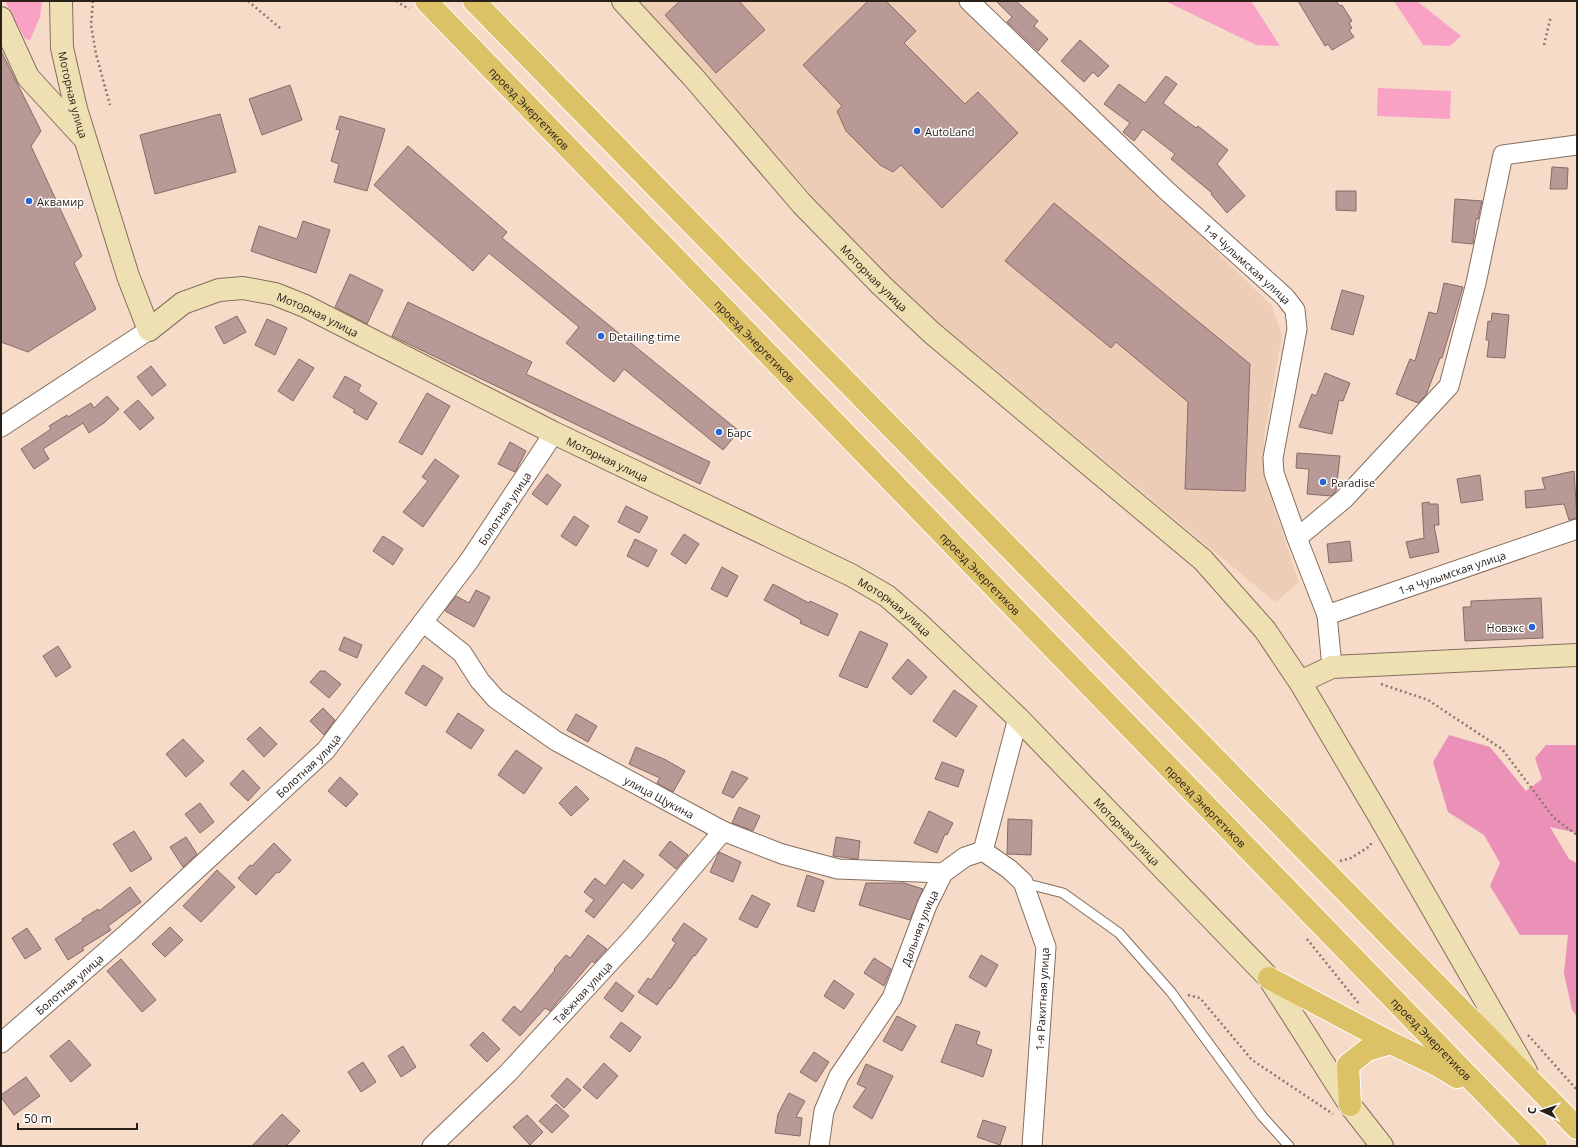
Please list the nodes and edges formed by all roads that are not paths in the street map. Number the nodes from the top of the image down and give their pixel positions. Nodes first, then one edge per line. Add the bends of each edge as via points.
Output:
1 (61, 1) edge
2 (426, 1) edge
3 (474, 1) edge
4 (623, 1) edge
5 (969, 1) edge
6 (1, 18) edge
7 (86, 140) junction
8 (1577, 145) edge
9 (149, 330) junction
10 (1, 428) edge
11 (554, 433) junction
12 (1577, 529) edge
13 (1297, 538) junction
14 (1327, 614) junction
15 (423, 622) junction
16 (1577, 655) edge
17 (1332, 667) junction
18 (1300, 682) junction
19 (1018, 718) junction
20 (723, 831) junction
21 (983, 850) junction
22 (943, 873) junction
23 (1022, 882) junction
24 (1269, 978) junction
25 (1, 1043) edge
26 (1391, 1043) junction
27 (1533, 1084) junction
28 (1487, 1096) junction
29 (1554, 1105) junction
30 (1342, 1110) junction
31 (1577, 1112) edge
32 (1577, 1128) edge
33 (432, 1146) edge
34 (820, 1146) edge
35 (1032, 1146) edge
36 (1289, 1146) edge
37 (1382, 1146) edge
38 (1518, 1146) edge
39 (1536, 1146) edge

1 - 7 street, Моторная улица via 62,48
2 - 28 main road, проезд Энергетиков
3 - 27 main road
4 - 18 street, Моторная улица via 693,77 802,204 881,285 932,333 1203,560 1265,630
5 - 13 street, 1-я Чулымская улица via 1167,191 1285,297 1295,310 1297,330 1273,458 1274,473
6 - 7 street via 28,77
7 - 9 street, Моторная улица via 128,276
8 - 13 street via 1503,155 1476,283 1449,386 1344,499
9 - 10 street
9 - 11 street, Моторная улица via 183,303 219,290 243,288 275,294 305,306
11 - 15 street, Болотная улица via 469,561
11 - 19 street, Моторная улица via 851,575 887,596
12 - 14 street, 1-я Чулымская улица
13 - 14 street, 1-я Чулымская улица
14 - 17 street, 1-я Чулымская улица
15 - 20 street, улица Щукина via 462,653 480,681 496,698 556,740
15 - 25 street, Болотная улица via 326,750 131,930
16 - 17 street
17 - 18 street
18 - 27 street, Моторная улица
19 - 21 street
19 - 24 street, Моторная улица
20 - 22 street, улица Щукина via 782,854 838,868
20 - 33 street, Таёжная улица via 635,936 508,1073
21 - 22 street, Дальняя улица via 966,857
21 - 23 street, 1-я Ракитная улица
22 - 34 street, Дальняя улица via 927,905 892,998 839,1076 824,1111
23 - 35 street, 1-я Ракитная улица via 1046,947
23 - 36 lane via 1063,892 1119,933 1171,992 1262,1116
24 - 26 main road
24 - 30 street, Моторная улица
26 - 28 main road via 1437,1065
26 - 30 main road via 1367,1050 1348,1065
27 - 29 main road
28 - 38 main road
28 - 39 main road, проезд Энергетиков
29 - 31 main road
29 - 32 main road
30 - 37 street, Моторная улица

